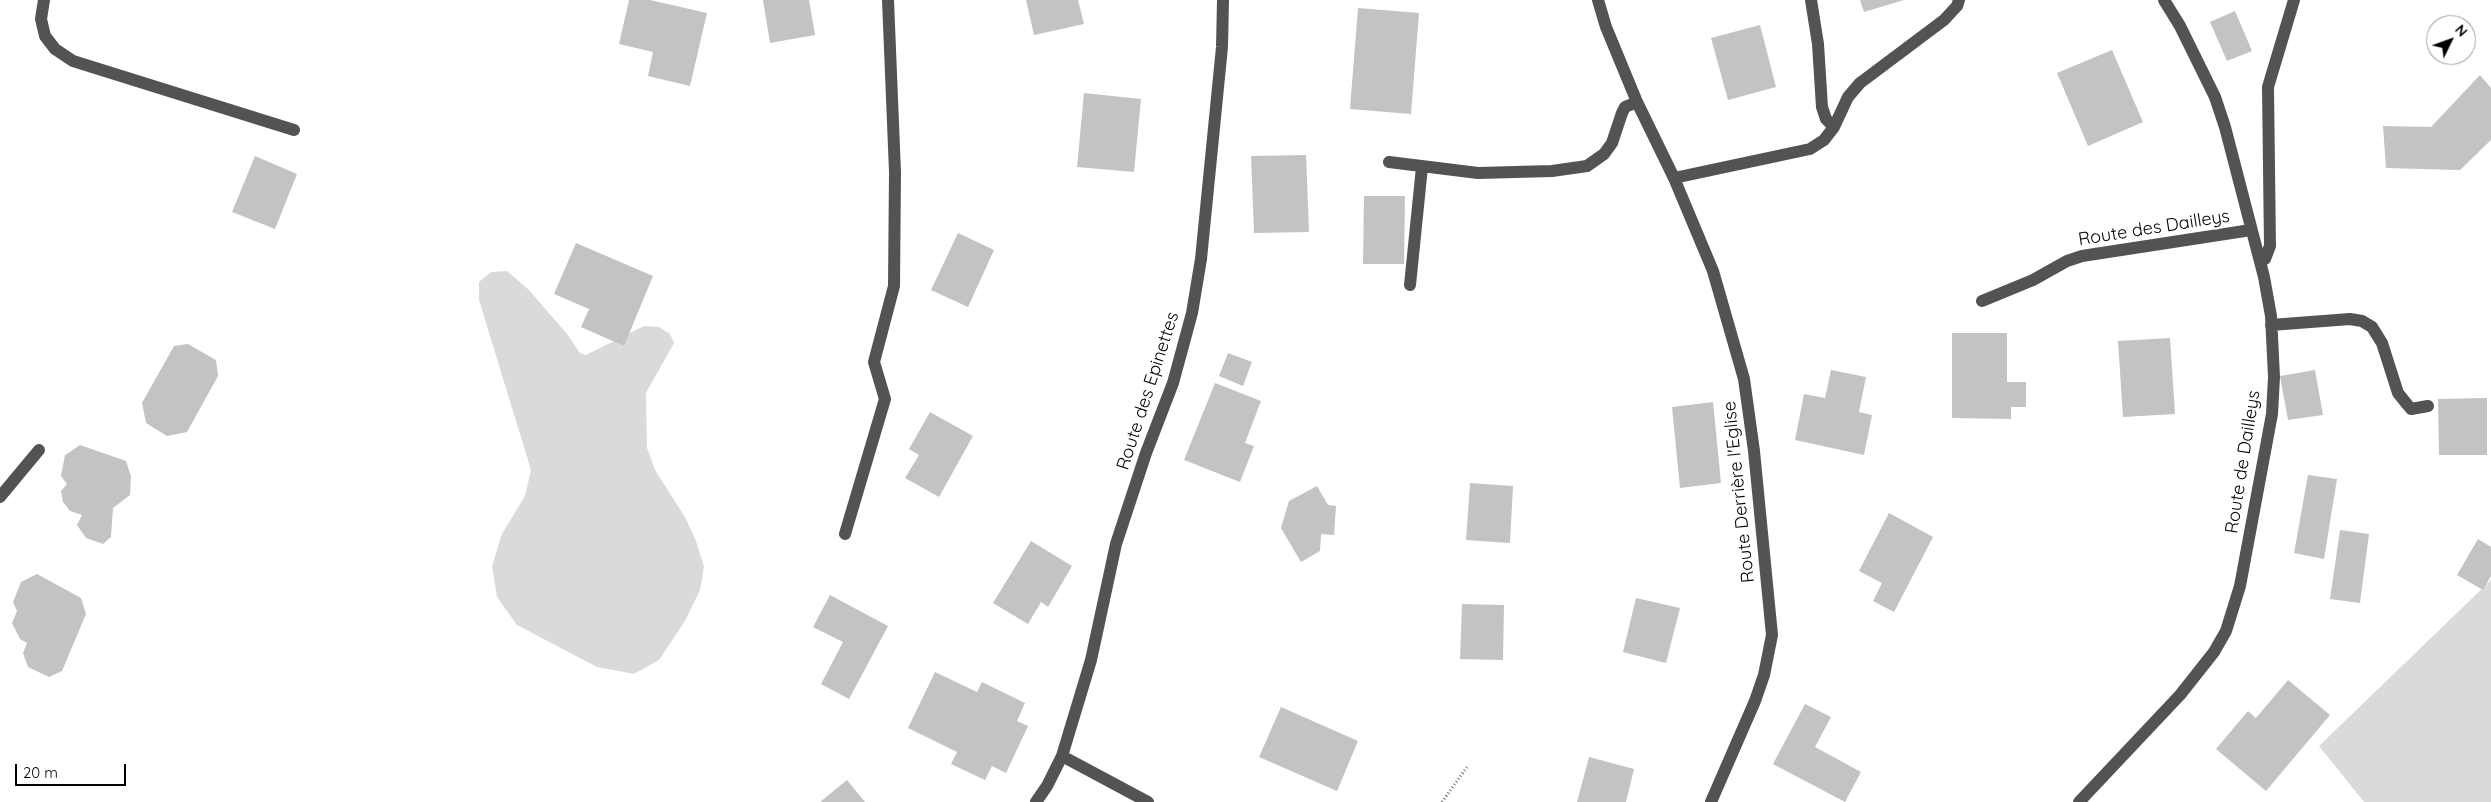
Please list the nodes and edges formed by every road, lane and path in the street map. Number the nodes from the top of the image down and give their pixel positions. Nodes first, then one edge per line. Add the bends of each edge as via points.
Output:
1 (44, 0) edge
2 (888, 0) edge
3 (1223, 0) edge
4 (1598, 0) edge
5 (1810, 0) edge
6 (1959, 0) edge
7 (2164, 0) edge
8 (2294, 0) edge
9 (1637, 102) junction
10 (1834, 127) junction
11 (294, 130) dead end
12 (1389, 162) dead end
13 (1422, 167) junction
14 (1674, 178) junction
15 (2251, 230) junction
16 (2260, 261) junction
17 (1410, 285) dead end
18 (1982, 301) dead end
19 (2271, 325) junction
20 (2428, 406) dead end
21 (39, 450) dead end
22 (0, 497) edge
23 (845, 534) dead end
24 (1062, 756) junction
25 (1467, 767) dead end
26 (1036, 802) edge
27 (1148, 802) edge
28 (1442, 802) edge
29 (1711, 802) edge
30 (2079, 802) edge

1 - 11 street via 41,19 45,36 55,49 73,61
2 - 23 street via 895,172 894,286 874,362 885,399
3 - 24 street, Route des Epinettes via 1222,47 1201,259 1192,313 1173,382 1116,544 1091,660
4 - 9 street, Route Derrière l'Eglise
5 - 10 street via 1818,44 1822,108
6 - 10 street via 1944,20 1860,83 1848,97
7 - 15 street, Route de Dailleys via 2215,97
8 - 16 street via 2268,87 2270,246 2265,259
9 - 13 street via 1625,107 1612,143 1604,154 1587,166 1552,171 1478,173
9 - 14 street, Route Derrière l'Eglise
10 - 14 street via 1824,140 1810,149
12 - 13 street
13 - 17 street
14 - 29 street, Route Derrière l'Eglise via 1714,271 1744,379 1772,635 1755,701
15 - 16 street, Route de Dailleys
15 - 18 street, Route des Dailleys via 2082,256
16 - 19 street, Route de Dailleys via 2268,291
19 - 20 street via 2350,319 2362,321 2372,327 2382,343 2398,393 2411,409
19 - 30 street, Route de Dailleys via 2272,414 2240,586 2226,630 2214,652 2180,695
21 - 22 street
24 - 26 street, Route des Epinettes
24 - 27 street
25 - 28 path

